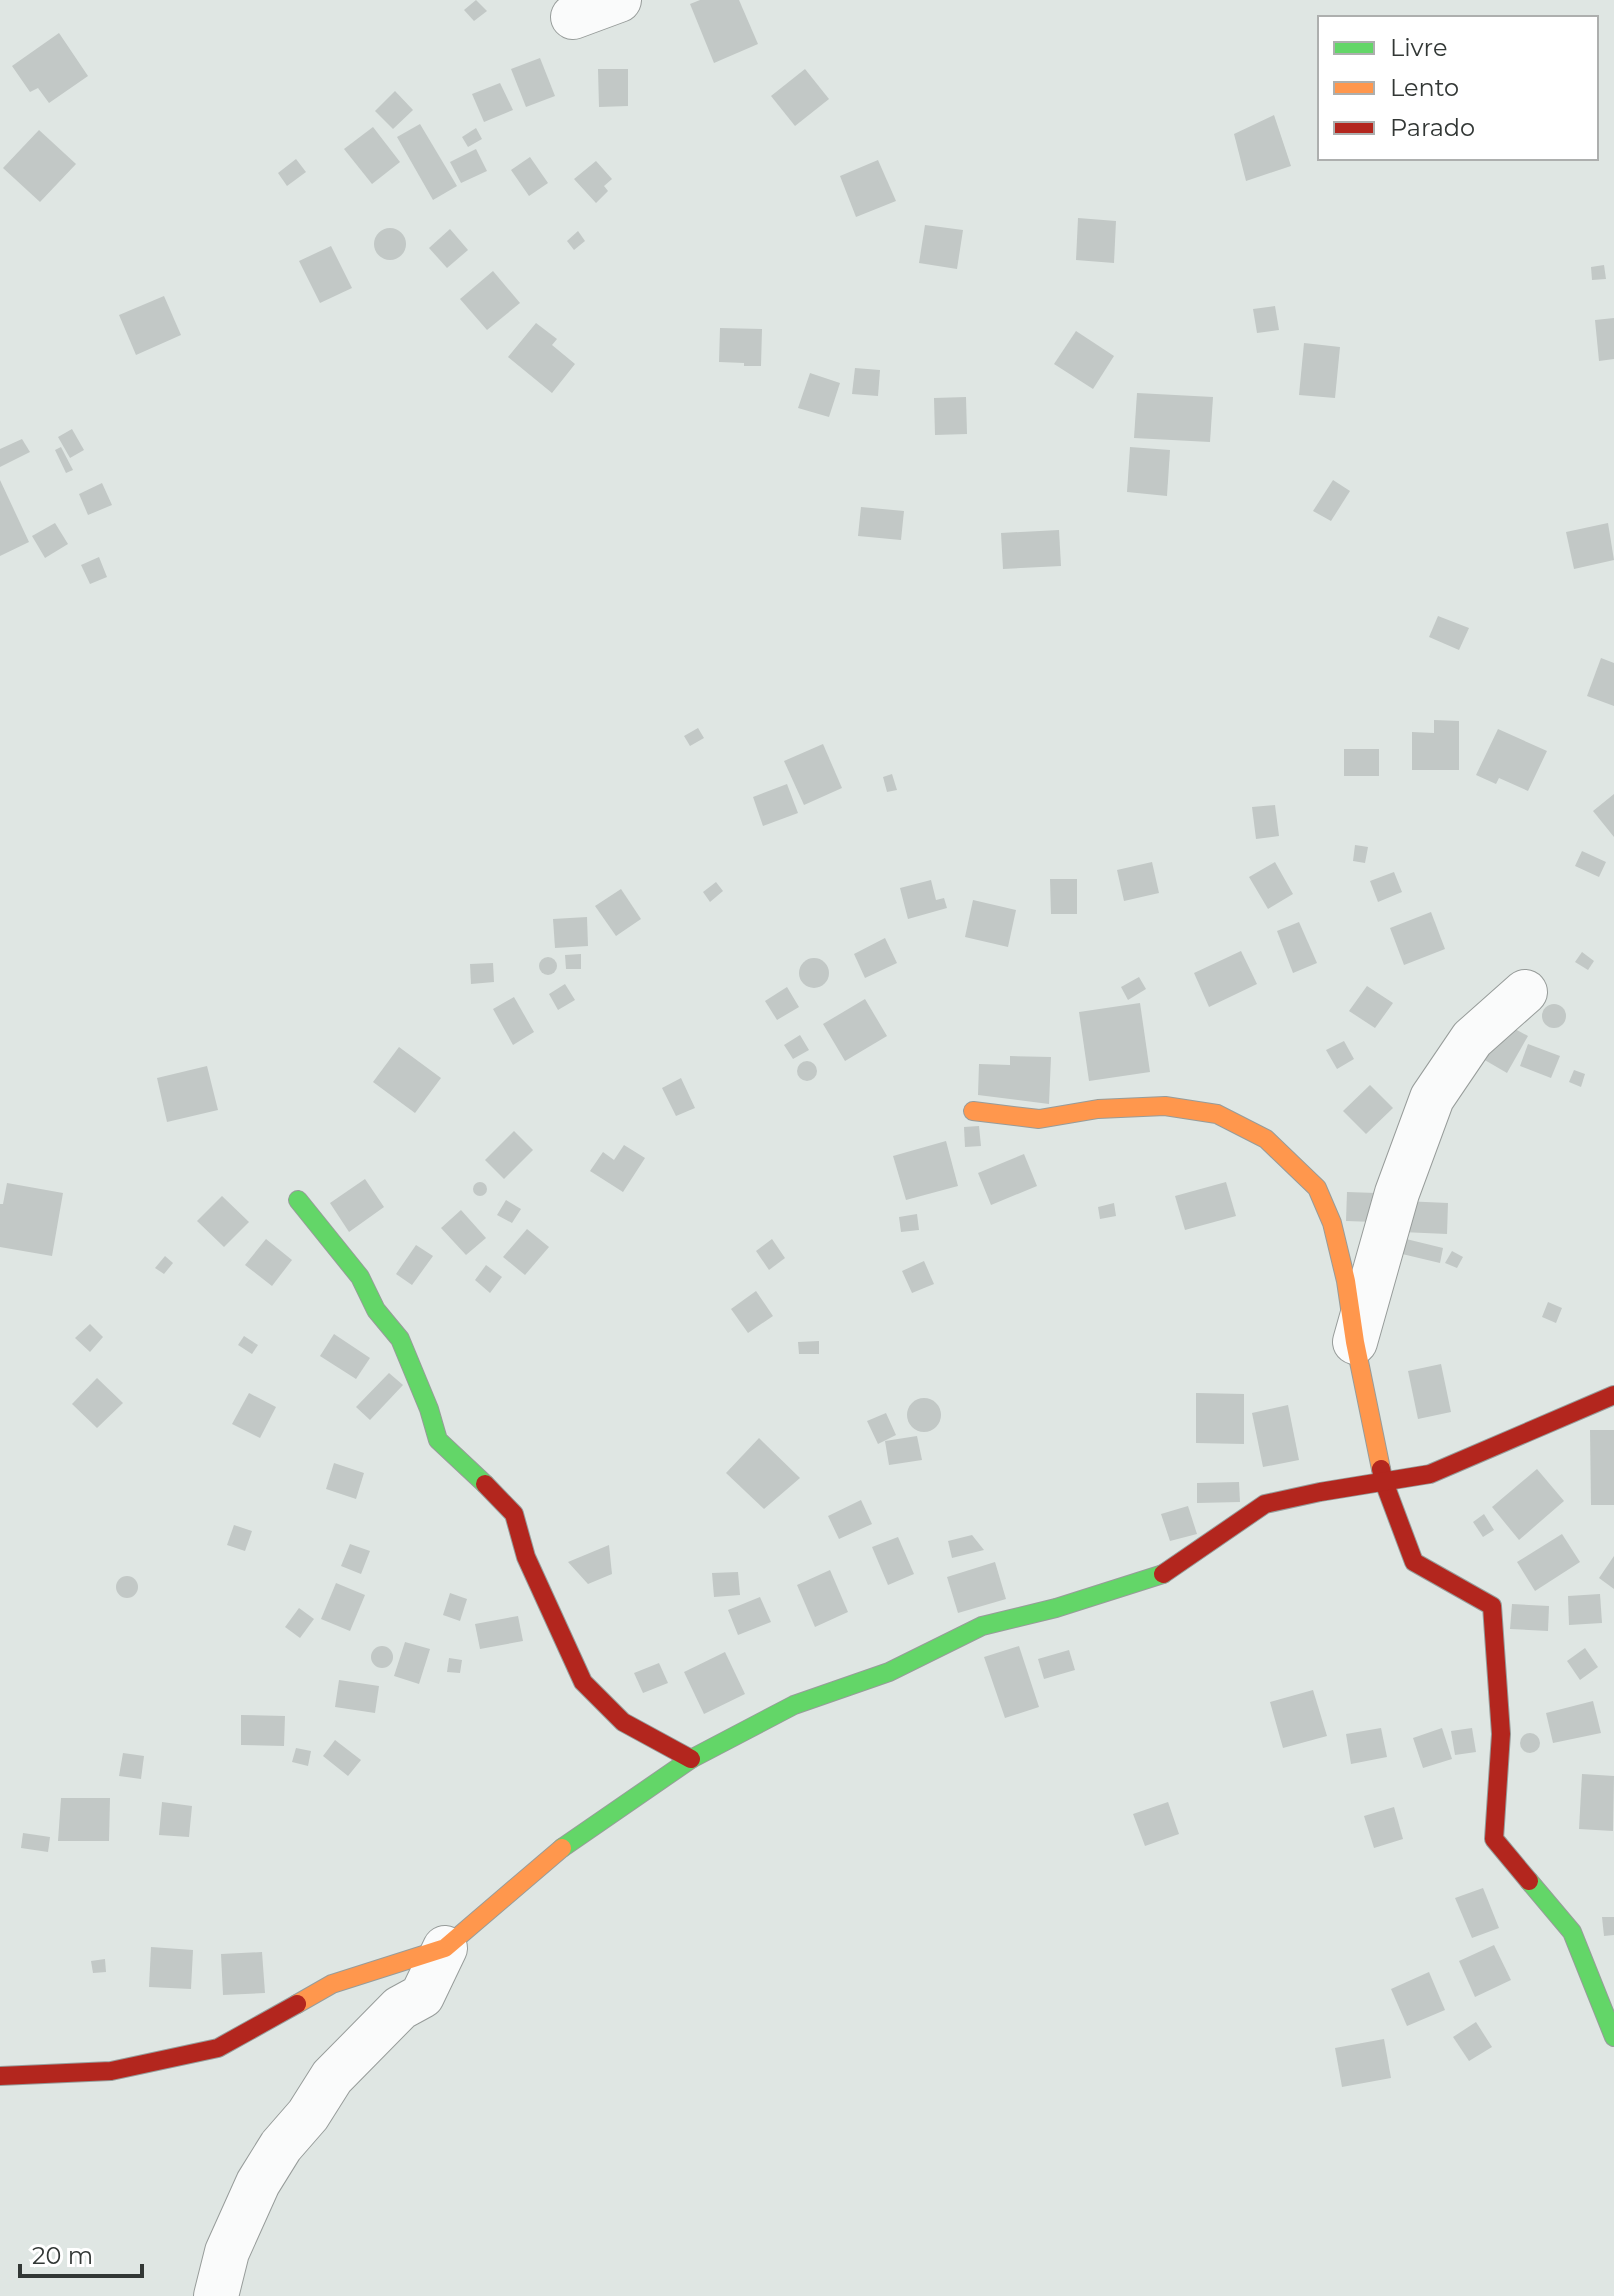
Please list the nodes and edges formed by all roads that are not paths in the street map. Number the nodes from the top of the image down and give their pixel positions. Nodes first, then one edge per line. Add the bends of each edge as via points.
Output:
1 (619, 0) edge
2 (573, 17) dead end
3 (1525, 992) dead end
4 (973, 1111) dead end
5 (298, 1200) dead end
6 (1355, 1342) junction
7 (1614, 1395) edge
8 (1384, 1482) junction
9 (691, 1759) junction
10 (445, 1948) junction
11 (1614, 2037) edge
12 (0, 2076) edge
13 (216, 2296) edge

1 - 2 street
3 - 6 street via 1472,1039 1432,1098 1397,1193
4 - 6 street via 1039,1119 1165,1106 1217,1114 1266,1139 1317,1188 1332,1223
5 - 9 street via 360,1277 376,1310 400,1339 438,1440 514,1514 526,1557 583,1682 623,1722
6 - 8 street
7 - 8 street via 1430,1474
8 - 9 street via 1265,1504 1165,1573 982,1626 889,1672 794,1705
8 - 11 street via 1414,1562 1492,1606 1501,1734 1494,1839 1572,1932
9 - 10 street via 565,1846
10 - 12 street via 332,1984 218,2048 111,2071
10 - 13 street via 422,1996 400,2008 332,2077 281,2146 227,2252

